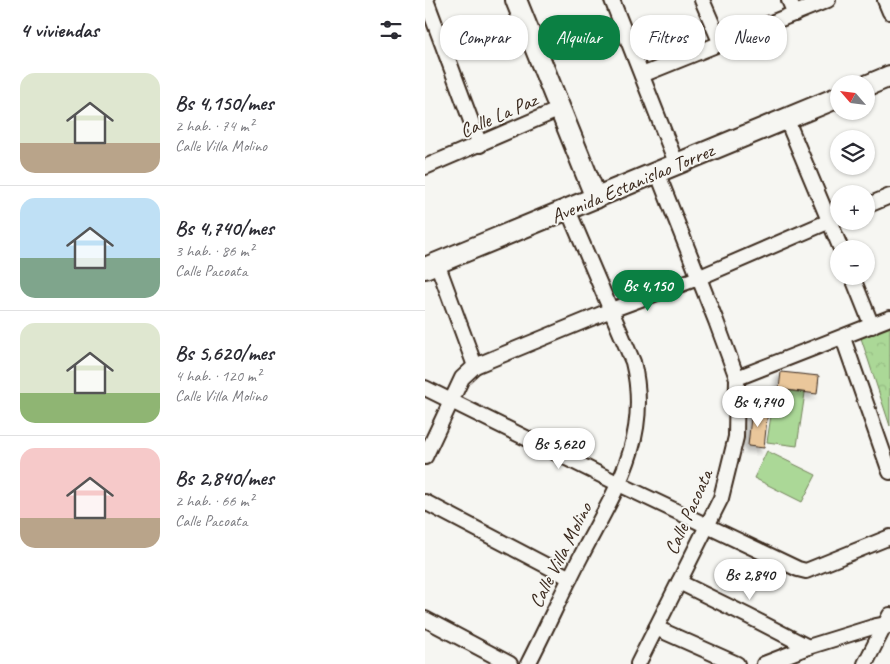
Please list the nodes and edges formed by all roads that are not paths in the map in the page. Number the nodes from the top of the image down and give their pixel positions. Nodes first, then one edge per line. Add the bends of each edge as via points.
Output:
1 (516, 0) edge
2 (612, 0) edge
3 (702, 0) edge
4 (789, 0) edge
5 (828, 0) edge
6 (885, 0) edge
7 (426, 4) edge
8 (890, 12) edge
9 (795, 14) junction
10 (787, 17) edge
11 (715, 30) edge
12 (715, 46) edge
13 (642, 75) junction
14 (890, 76) edge
15 (875, 82) edge
16 (830, 101) edge
17 (560, 110) junction
18 (787, 118) junction
19 (480, 145) junction
20 (677, 165) junction
21 (425, 168) edge
22 (657, 172) junction
23 (890, 196) edge
24 (596, 198) junction
25 (875, 202) edge
26 (569, 210) junction
27 (830, 210) edge
28 (830, 221) edge
29 (431, 266) edge
30 (698, 278) junction
31 (856, 285) edge
32 (611, 310) junction
33 (890, 318) edge
34 (872, 326) junction
35 (843, 338) junction
36 (475, 366) junction
37 (737, 378) junction
38 (425, 388) edge
39 (452, 401) junction
40 (425, 457) edge
41 (890, 472) edge
42 (619, 484) junction
43 (425, 502) edge
44 (705, 526) junction
45 (890, 537) edge
46 (570, 578) junction
47 (679, 582) junction
48 (425, 619) edge
49 (889, 621) edge
50 (656, 628) junction
51 (808, 647) junction
52 (510, 664) edge
53 (528, 664) edge
54 (638, 664) edge
55 (737, 664) edge
56 (764, 664) edge
57 (865, 664) edge

1 - 17 street
2 - 13 street
3 - 11 street
4 - 9 street
5 - 9 street
6 - 8 street
7 - 19 street
9 - 10 street
12 - 13 street
13 - 20 street
14 - 15 street
16 - 18 street, Avenida Estanislao Torrez
17 - 19 street, Calle La Paz
17 - 24 street
18 - 20 street, Avenida Estanislao Torrez
18 - 27 street
19 - 21 street, Calle La Paz
20 - 22 street, Avenida Estanislao Torrez
22 - 24 street, Avenida Estanislao Torrez
22 - 30 street, Calle Pacoata
23 - 25 street
24 - 26 street, Avenida Estanislao Torrez
26 - 29 street, Avenida Estanislao Torrez
26 - 32 street, Calle Villa Molino
28 - 30 street
29 - 36 street
30 - 32 street
30 - 37 street, Calle Pacoata
31 - 34 street
32 - 36 street
32 - 42 street, Calle Villa Molino via 633,362 638,383 639,414 635,439
33 - 34 street
34 - 35 street
35 - 37 street
35 - 41 street
36 - 39 street via 462,378
37 - 44 street, Calle Pacoata via 736,437 721,498
38 - 39 street
39 - 40 street
39 - 42 street
42 - 44 street
42 - 46 street, Calle Villa Molino
43 - 46 street
44 - 45 street via 806,571
44 - 47 street, Calle Pacoata
46 - 53 street, Calle Villa Molino
47 - 50 street, Calle Pacoata
47 - 51 street
48 - 52 street
49 - 51 street
49 - 57 street
50 - 54 street, Calle Pacoata
50 - 55 street
51 - 56 street

